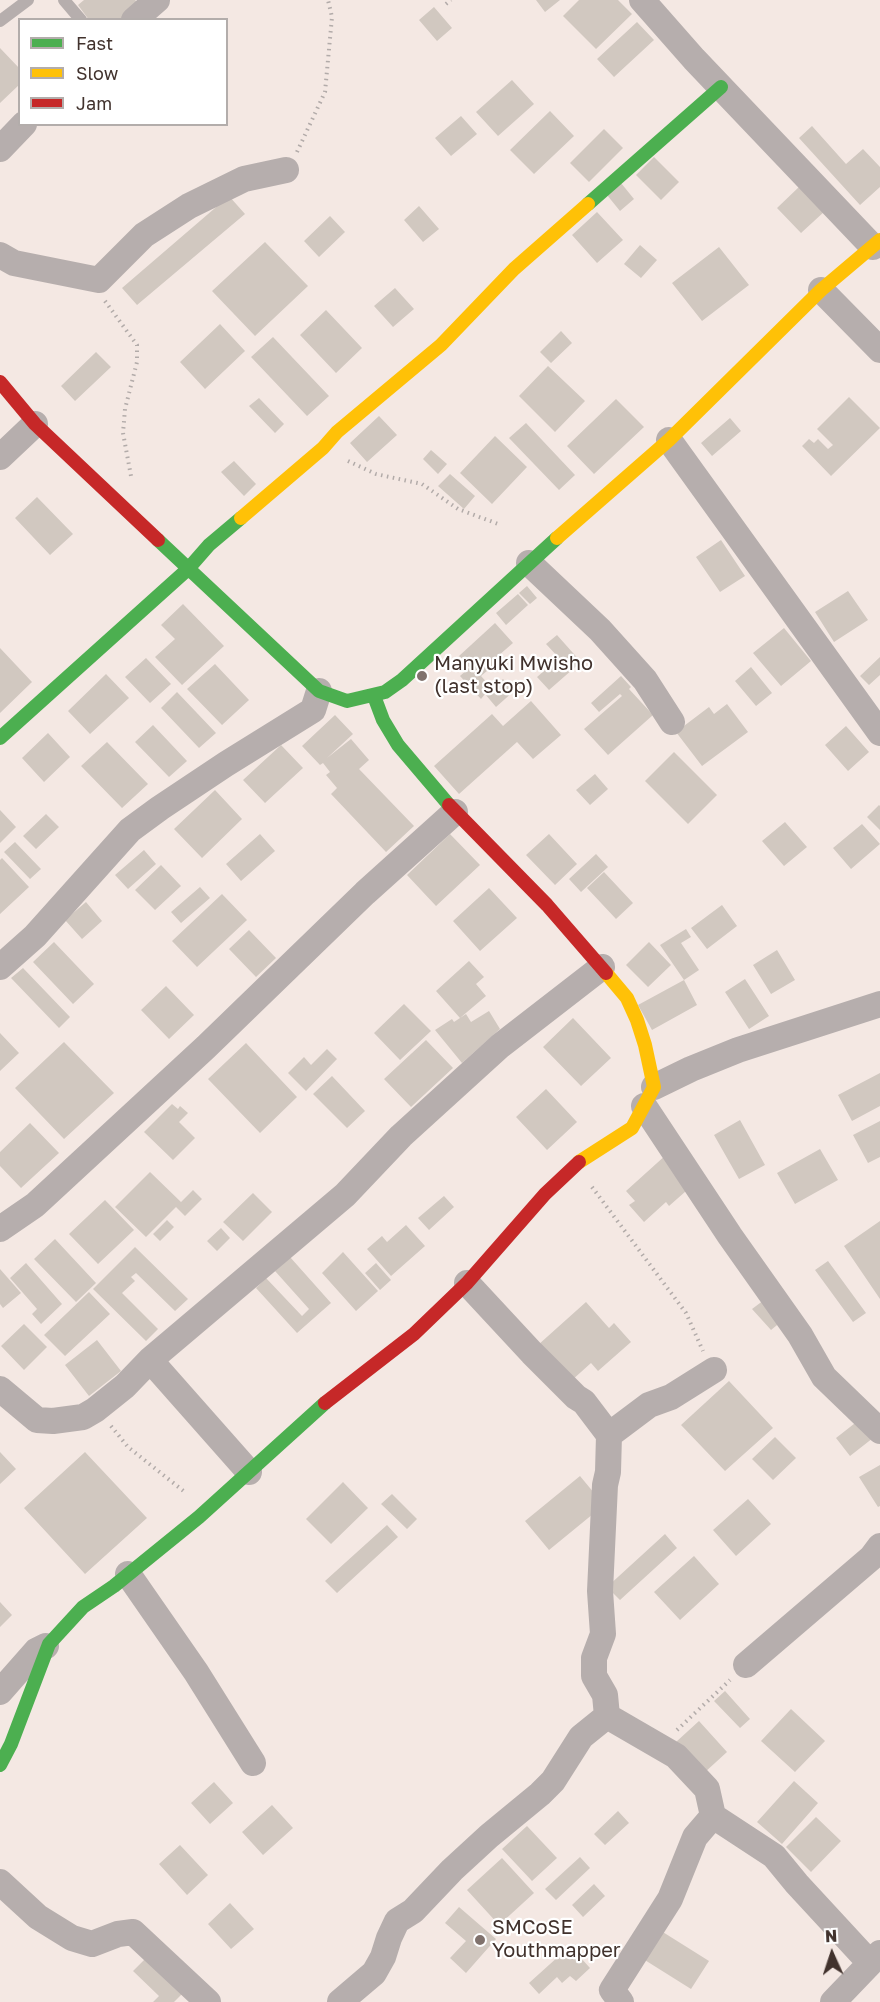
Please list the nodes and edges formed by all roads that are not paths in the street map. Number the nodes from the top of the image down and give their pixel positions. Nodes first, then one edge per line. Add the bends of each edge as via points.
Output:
1 (28, 0) edge
2 (64, 0) edge
3 (157, 0) edge
4 (642, 0) edge
5 (79, 18) edge
6 (136, 18) edge
7 (0, 21) edge
8 (721, 87) junction
9 (22, 126) edge
10 (0, 149) edge
11 (286, 170) road end
12 (877, 244) edge
13 (0, 255) edge
14 (821, 290) junction
15 (880, 350) edge
16 (0, 382) edge
17 (35, 424) junction
18 (669, 440) junction
19 (0, 458) edge
20 (529, 562) junction
21 (188, 569) junction
22 (319, 691) junction
23 (374, 696) junction
24 (672, 722) dead end
25 (880, 733) edge
26 (0, 738) edge
27 (454, 812) junction
28 (0, 967) edge
29 (602, 967) junction
30 (880, 1004) edge
31 (649, 1096) junction
32 (0, 1229) edge
33 (467, 1283) junction
34 (150, 1360) junction
35 (714, 1370) road end
36 (0, 1389) edge
37 (880, 1431) edge
38 (609, 1435) junction
39 (249, 1472) junction
40 (880, 1546) edge
41 (128, 1574) junction
42 (49, 1644) junction
43 (746, 1665) road end
44 (0, 1692) edge
45 (607, 1716) junction
46 (253, 1763) dead end
47 (0, 1765) edge
48 (714, 1816) junction
49 (0, 1882) edge
50 (875, 1958) edge
51 (208, 2002) edge
52 (340, 2002) edge
53 (621, 2002) edge
54 (833, 2002) edge

1 - 7 lane
2 - 5 lane
3 - 6 street
4 - 8 street
8 - 12 street
8 - 21 street via 514,269 441,345 209,545
9 - 10 street
11 - 13 street via 244,179 189,206 144,235 99,280 14,263
12 - 14 street
14 - 15 street
14 - 18 street
16 - 17 street
17 - 19 street
17 - 21 street
18 - 20 street
18 - 25 street
20 - 23 street via 402,680
20 - 24 street via 645,680
21 - 22 street
21 - 26 street
22 - 23 street via 347,700
22 - 28 street via 314,710 130,830 35,936
23 - 27 street via 398,745
27 - 29 street via 547,905
27 - 32 street via 35,1205
29 - 31 street via 627,998 637,1020 652,1072
29 - 34 street via 500,1046 401,1136 345,1195
30 - 31 street via 738,1050 691,1069
31 - 33 street via 632,1128 576,1164
31 - 37 street via 724,1227 800,1335 824,1377
33 - 38 street via 584,1402
33 - 39 street via 414,1334 315,1411
34 - 36 street via 125,1386 83,1417 38,1420
34 - 39 street
35 - 38 street via 649,1406
38 - 45 street via 600,1591 603,1634 594,1658 594,1676 605,1695
39 - 41 street
40 - 43 street
41 - 42 street via 83,1607
41 - 46 street
42 - 44 street via 36,1651
42 - 47 street
45 - 48 street via 676,1756 707,1789
45 - 52 street via 581,1737 540,1794 452,1870 413,1911 397,1921 374,1973
48 - 50 street via 774,1856 797,1884
48 - 53 street via 695,1837 670,1899 612,1990
49 - 51 street via 39,1917 72,1938 92,1944 133,1932
50 - 54 street

